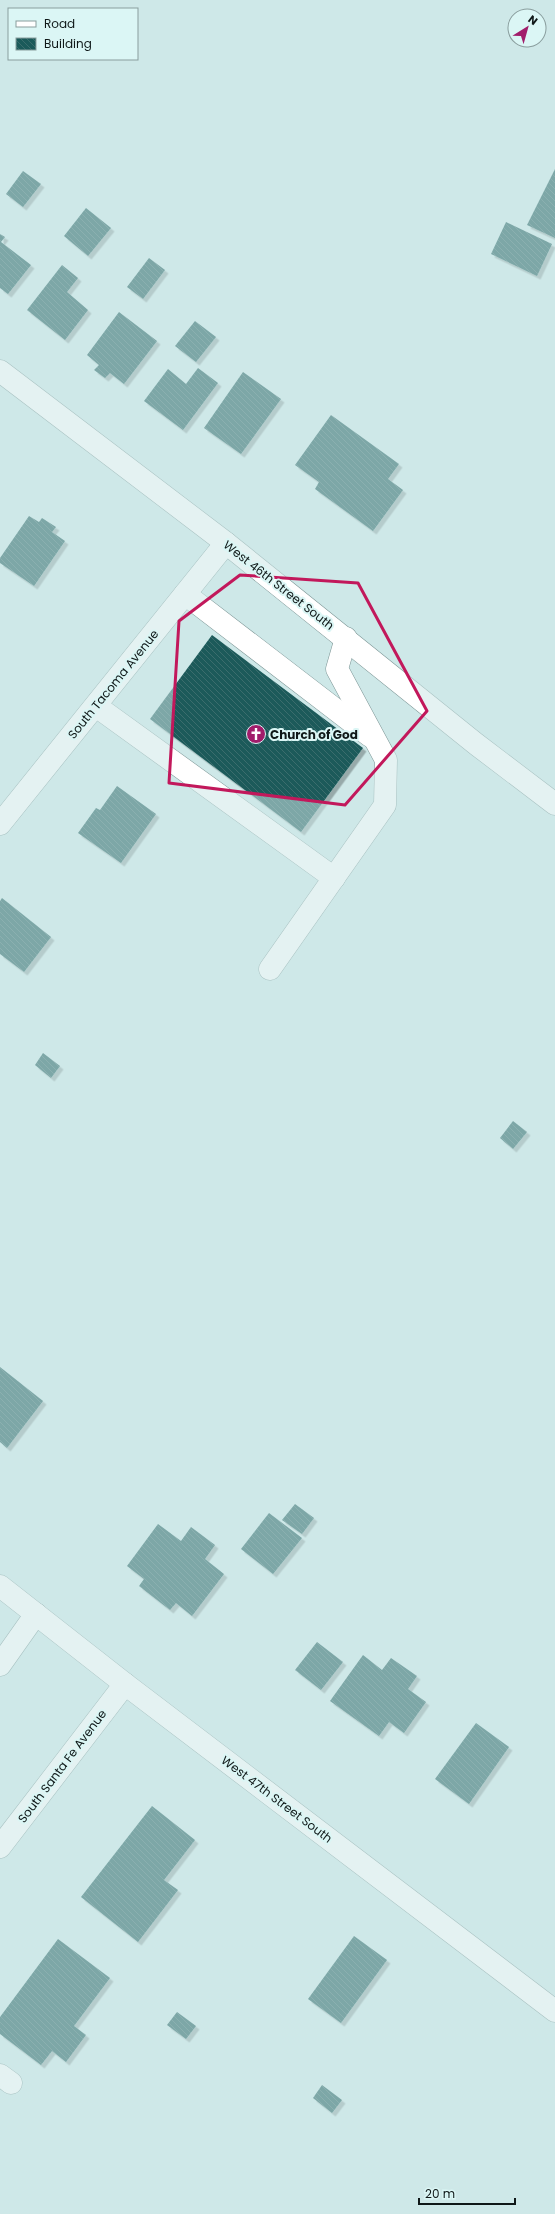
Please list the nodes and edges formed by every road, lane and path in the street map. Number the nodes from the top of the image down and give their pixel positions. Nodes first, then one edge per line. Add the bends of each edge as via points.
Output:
1 (0, 371) edge
2 (226, 543) junction
3 (185, 594) junction
4 (346, 638) junction
5 (96, 706) junction
6 (376, 741) junction
7 (555, 804) edge
8 (0, 824) edge
9 (334, 878) junction
10 (270, 969) dead end
11 (0, 1586) edge
12 (36, 1614) junction
13 (0, 1665) edge
14 (125, 1684) junction
15 (0, 1847) edge
16 (555, 2011) edge

1 - 2 street, West 46th Street South
2 - 3 street, South Tacoma Avenue
2 - 4 street, West 46th Street South
3 - 5 street, South Tacoma Avenue
3 - 6 street
4 - 6 street via 337,669
4 - 7 street, West 46th Street South via 476,744
5 - 8 street, South Tacoma Avenue
5 - 9 street
6 - 9 street via 386,760 385,805
9 - 10 street
11 - 12 street, West 47th Street South
12 - 13 street
12 - 14 street, West 47th Street South
14 - 15 street, South Santa Fe Avenue
14 - 16 street, West 47th Street South

